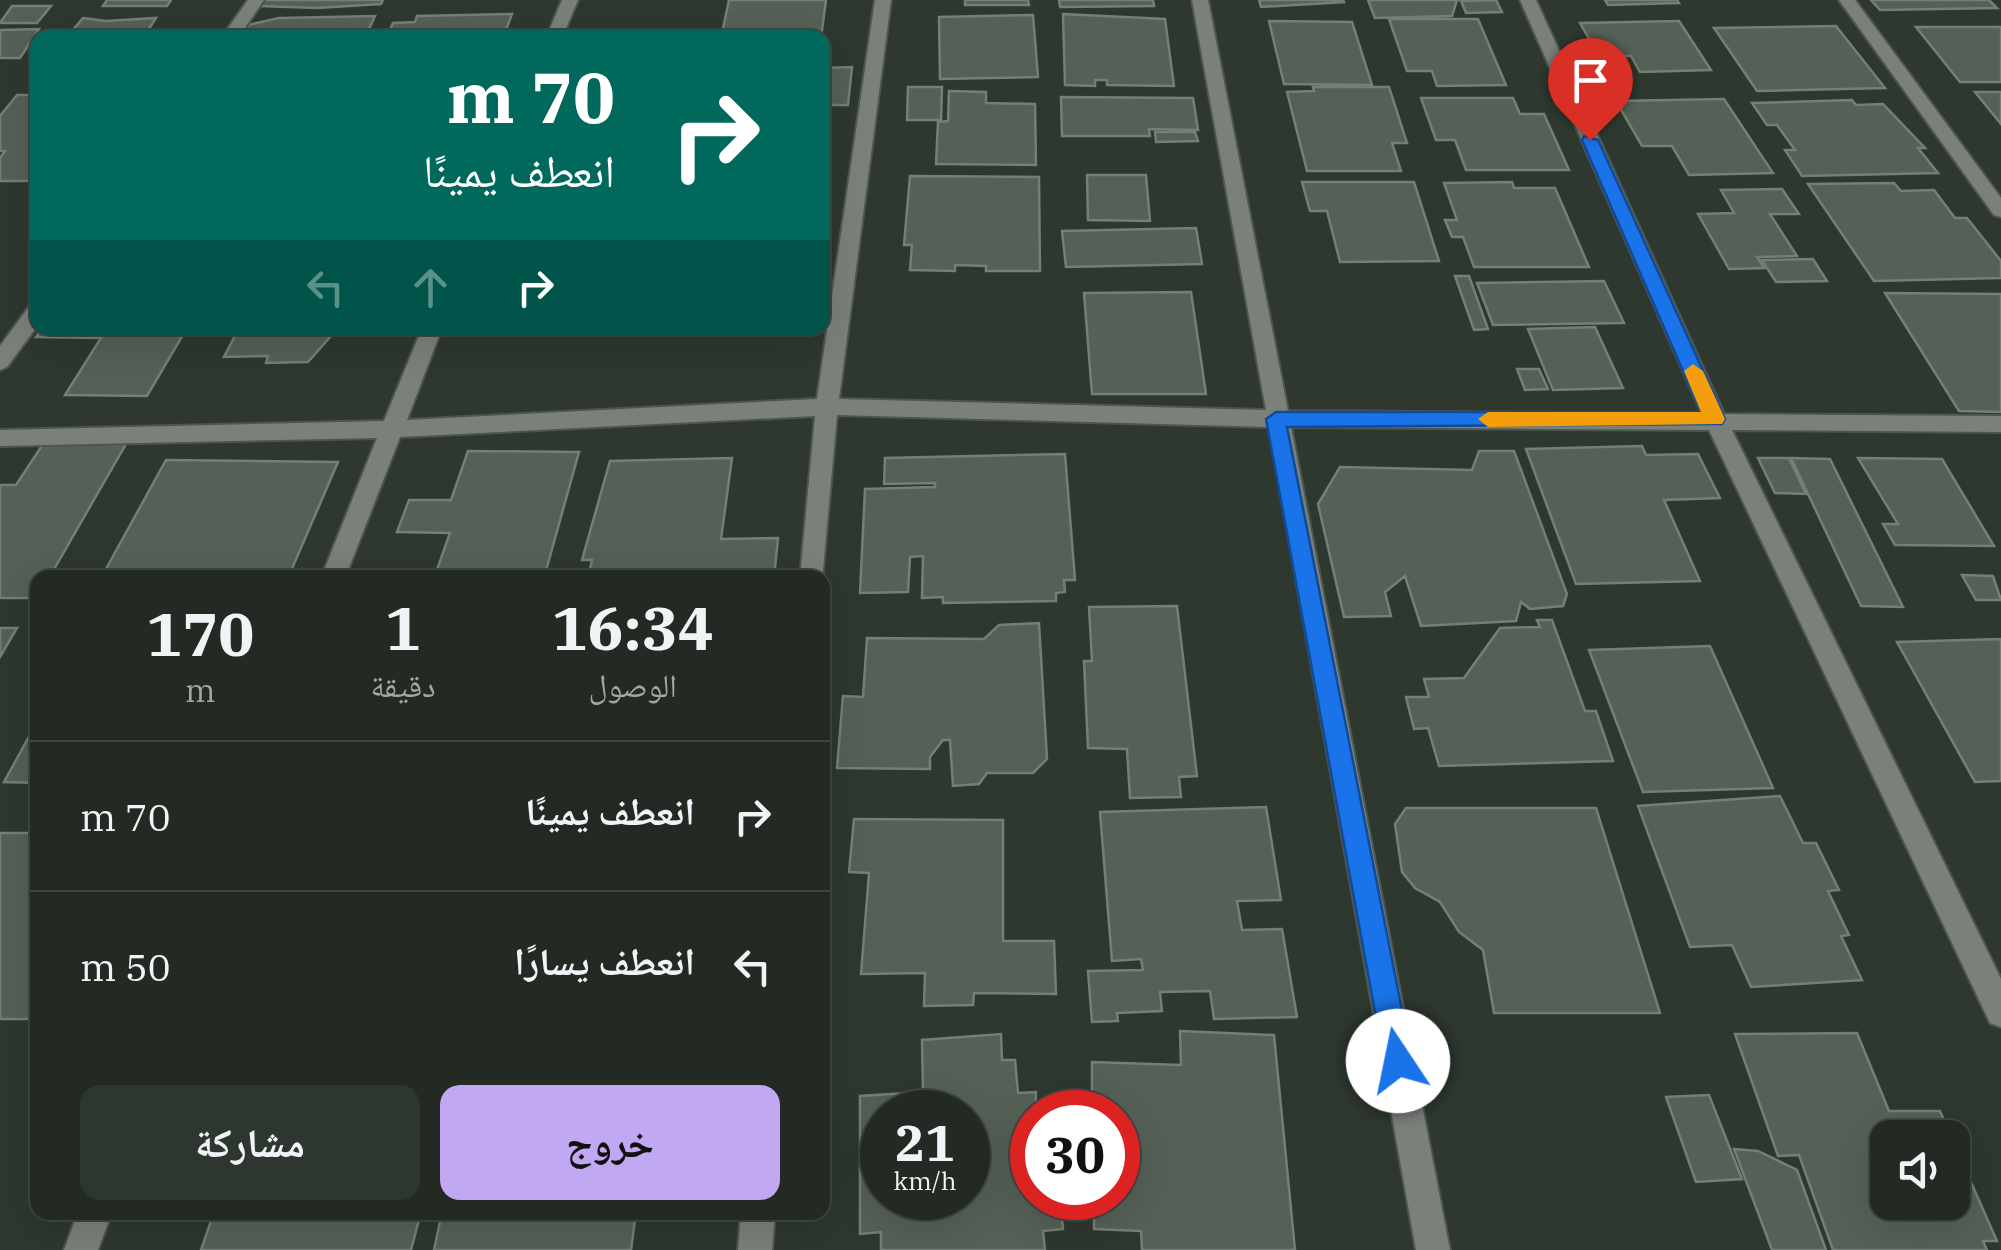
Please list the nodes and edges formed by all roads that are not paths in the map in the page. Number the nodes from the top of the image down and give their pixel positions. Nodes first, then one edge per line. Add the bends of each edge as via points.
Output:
1 (256, 0) edge
2 (570, 0) edge
3 (883, 0) edge
4 (1200, 0) edge
5 (1528, 0) edge
6 (1847, 0) edge
7 (235, 30) edge
8 (557, 30) edge
9 (2001, 211) edge
10 (30, 320) edge
11 (429, 335) edge
12 (0, 362) edge
13 (827, 407) junction
14 (1276, 419) junction
15 (1715, 419) junction
16 (2001, 424) edge
17 (389, 430) junction
18 (0, 438) edge
19 (337, 570) edge
20 (813, 570) edge
21 (2001, 1012) edge
22 (92, 1220) edge
23 (757, 1220) edge
24 (81, 1250) edge
25 (755, 1250) edge
26 (1434, 1250) edge

1 - 7 street
2 - 8 street
3 - 13 street
4 - 14 street
5 - 15 street
6 - 9 street
10 - 12 street
11 - 17 street
13 - 14 street
13 - 17 street
13 - 20 street
14 - 15 street
14 - 26 street
15 - 16 street
15 - 21 street
17 - 18 street
17 - 19 street
22 - 24 street
23 - 25 street

